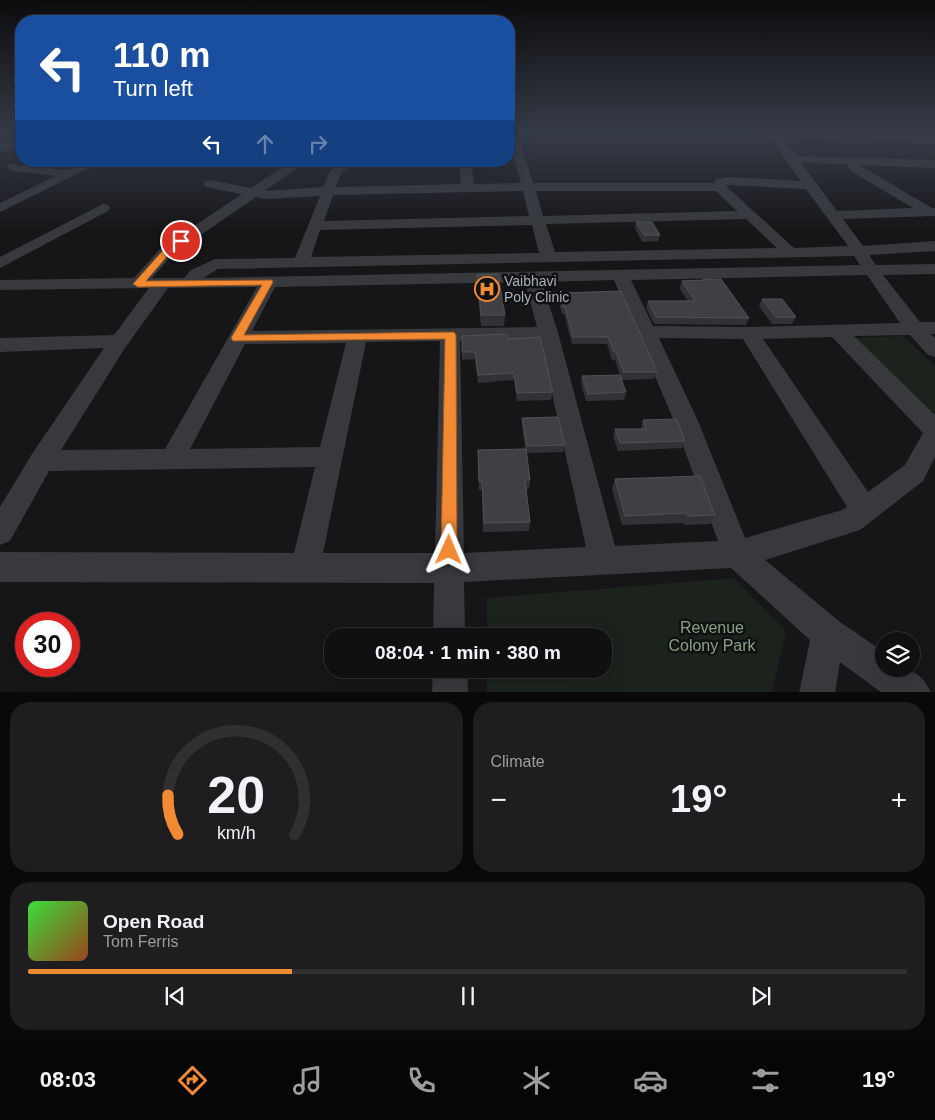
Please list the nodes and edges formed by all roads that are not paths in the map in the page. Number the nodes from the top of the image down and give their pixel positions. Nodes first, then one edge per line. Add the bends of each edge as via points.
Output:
1 (15, 165) edge
2 (522, 165) edge
3 (796, 165) edge
4 (853, 165) edge
5 (33, 167) edge
6 (85, 167) edge
7 (291, 167) edge
8 (341, 167) edge
9 (466, 167) edge
10 (0, 173) edge
11 (70, 174) junction
12 (210, 184) dead end
13 (810, 185) junction
14 (528, 187) junction
15 (719, 187) junction
16 (468, 189) junction
17 (328, 191) junction
18 (253, 192) junction
19 (0, 208) edge
20 (103, 208) dead end
21 (933, 213) edge
22 (751, 215) junction
23 (832, 215) junction
24 (538, 220) junction
25 (315, 226) junction
26 (935, 246) edge
27 (789, 251) junction
28 (859, 251) junction
29 (587, 255) junction
30 (548, 256) junction
31 (424, 259) junction
32 (301, 262) junction
33 (0, 263) edge
34 (935, 269) edge
35 (871, 272) junction
36 (621, 276) junction
37 (595, 277) junction
38 (532, 278) junction
39 (424, 280) junction
40 (268, 282) junction
41 (189, 283) junction
42 (138, 284) junction
43 (162, 284) junction
44 (0, 285) edge
45 (935, 328) edge
46 (913, 329) junction
47 (837, 331) junction
48 (645, 332) junction
49 (548, 333) junction
50 (749, 333) junction
51 (450, 335) junction
52 (357, 336) junction
53 (237, 338) junction
54 (119, 341) junction
55 (0, 345) edge
56 (935, 350) edge
57 (935, 432) edge
58 (330, 457) junction
59 (172, 459) junction
60 (41, 461) junction
61 (864, 510) junction
62 (0, 532) edge
63 (737, 554) junction
64 (604, 560) junction
65 (0, 567) edge
66 (448, 568) junction
67 (305, 569) junction
68 (449, 628) edge
69 (828, 634) junction
70 (450, 678) edge
71 (450, 692) edge
72 (817, 692) edge
73 (913, 692) edge

1 - 10 street
2 - 14 street
3 - 13 street
4 - 21 street
5 - 11 street
6 - 11 street
7 - 18 street
8 - 17 street
9 - 16 street
11 - 19 street
12 - 18 street
13 - 15 street via 728,181 721,182
13 - 23 street
14 - 15 street
14 - 16 street
14 - 24 street
15 - 22 street
16 - 17 street
17 - 18 street via 267,195
17 - 25 street
18 - 42 street via 167,251
20 - 33 street
21 - 23 street
22 - 24 street
22 - 27 street
23 - 28 street
24 - 25 street
24 - 30 street
25 - 32 street
26 - 28 street
27 - 28 street
27 - 29 street
28 - 35 street
29 - 30 street
29 - 37 street
30 - 31 street
31 - 32 street
31 - 39 street
32 - 41 street via 215,264 197,274
34 - 35 street
35 - 36 street
35 - 46 street
36 - 37 street
36 - 48 street
37 - 38 street
38 - 39 street
38 - 49 street
39 - 40 street
40 - 41 street
40 - 53 street
41 - 43 street
42 - 43 street
42 - 44 street
43 - 54 street
45 - 46 street
46 - 47 street
46 - 56 street
47 - 50 street
47 - 57 street
48 - 50 street
48 - 63 street via 686,420
49 - 51 street
49 - 64 street
50 - 61 street
51 - 52 street
51 - 66 street
52 - 53 street
52 - 58 street
53 - 59 street
54 - 55 street
54 - 60 street
57 - 61 street via 914,473
58 - 59 street
58 - 67 street
59 - 60 street
60 - 62 street
61 - 63 street via 850,521
63 - 64 street
63 - 69 street
64 - 66 street
65 - 67 street
66 - 67 street
66 - 68 street
69 - 72 street
69 - 73 street
70 - 71 street

